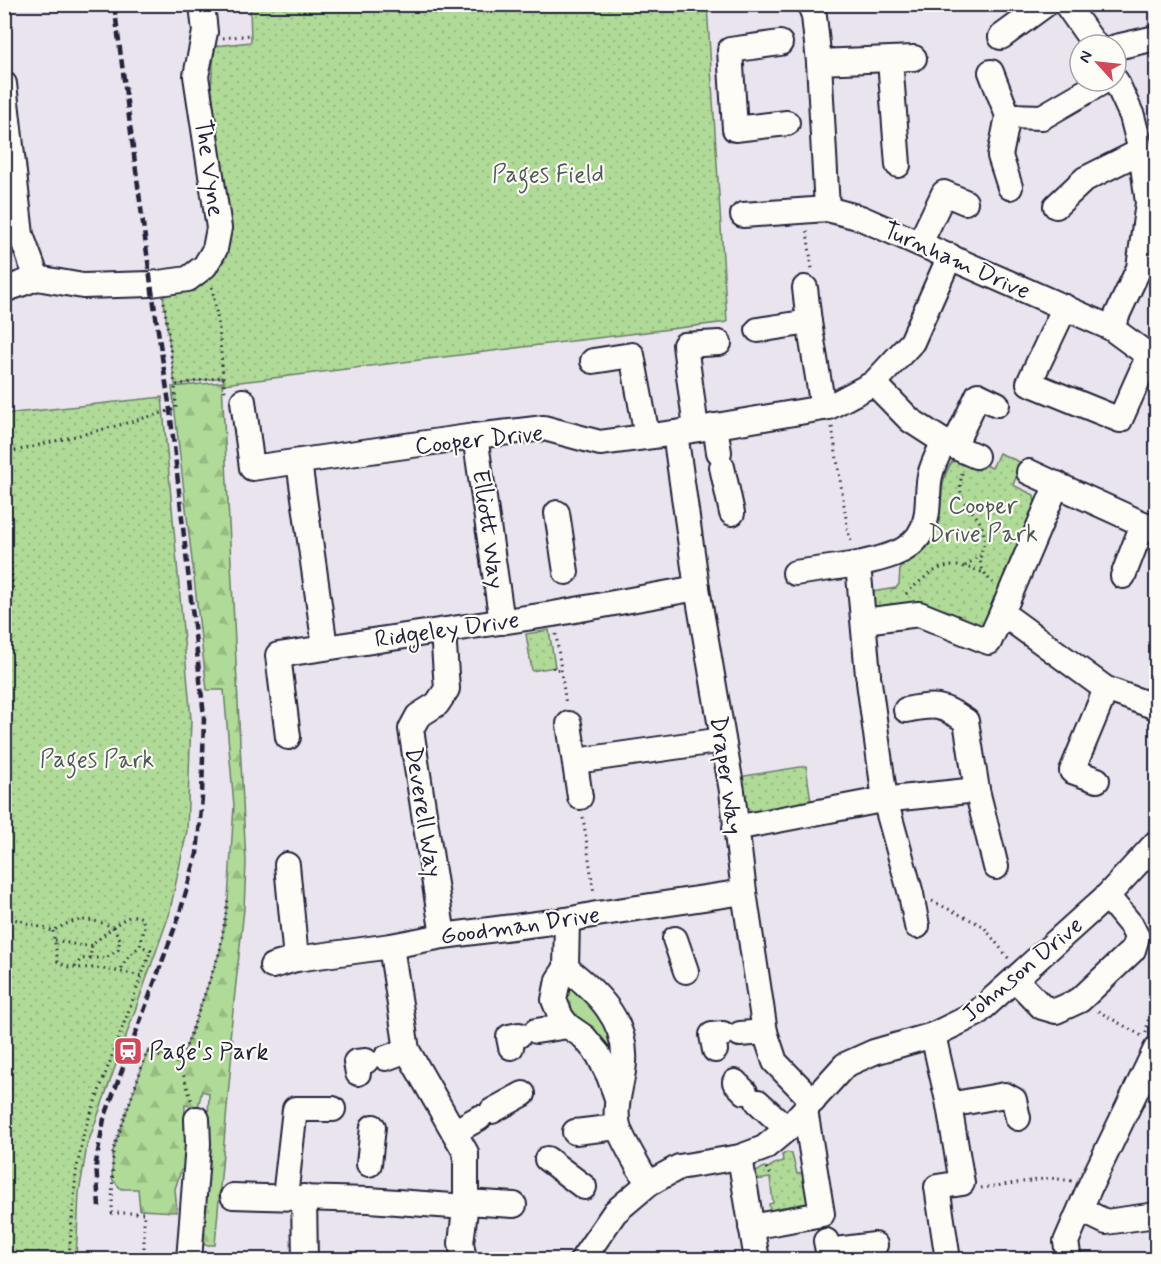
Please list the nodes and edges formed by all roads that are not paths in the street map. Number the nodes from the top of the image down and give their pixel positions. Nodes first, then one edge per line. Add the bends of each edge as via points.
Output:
1 (202, 4) edge
2 (810, 4) edge
3 (1046, 4) edge
4 (1066, 4) edge
5 (1087, 33) edge
6 (1000, 37) dead end
7 (1156, 38) edge
8 (1128, 44) edge
9 (802, 47) junction
10 (991, 72) dead end
11 (4, 84) edge
12 (1083, 93) edge
13 (1121, 93) edge
14 (1008, 116) junction
15 (804, 122) junction
16 (1141, 151) junction
17 (898, 165) dead end
18 (1151, 178) edge
19 (1010, 187) dead end
20 (965, 202) dead end
21 (1056, 206) dead end
22 (827, 208) junction
23 (742, 215) dead end
24 (920, 243) junction
25 (950, 256) junction
26 (37, 278) junction
27 (805, 288) dead end
28 (4, 290) edge
29 (1065, 307) junction
30 (809, 322) junction
31 (1111, 328) junction
32 (758, 330) dead end
33 (718, 343) dead end
34 (1153, 358) edge
35 (593, 361) dead end
36 (874, 383) junction
37 (234, 398) road end
38 (997, 404) dead end
39 (823, 408) junction
40 (695, 429) junction
41 (475, 436) junction
42 (647, 436) junction
43 (961, 449) junction
44 (299, 462) junction
45 (1029, 472) dead end
46 (1057, 484) junction
47 (557, 513) dead end
48 (732, 513) dead end
49 (1150, 526) edge
50 (858, 564) junction
51 (795, 573) dead end
52 (1122, 576) dead end
53 (697, 588) junction
54 (1006, 603) junction
55 (562, 612) junction
56 (864, 621) junction
57 (502, 622) junction
58 (443, 631) junction
59 (325, 647) junction
60 (1106, 689) junction
61 (1156, 707) edge
62 (906, 710) dead end
63 (569, 724) road end
64 (288, 737) dead end
65 (723, 740) junction
66 (576, 761) junction
67 (1097, 780) dead end
68 (977, 790) junction
69 (580, 797) road end
70 (885, 800) junction
71 (735, 828) junction
72 (1156, 843) edge
73 (287, 865) dead end
74 (996, 867) dead end
75 (744, 892) junction
76 (1107, 896) junction
77 (567, 920) junction
78 (672, 922) junction
79 (917, 926) dead end
80 (443, 936) junction
81 (391, 946) junction
82 (296, 959) junction
83 (272, 966) dead end
84 (566, 968) junction
85 (686, 971) dead end
86 (1018, 977) junction
87 (568, 1026) junction
88 (765, 1032) junction
89 (933, 1035) junction
90 (522, 1038) dead end
91 (726, 1040) dead end
92 (1154, 1060) edge
93 (746, 1092) dead end
94 (523, 1094) dead end
95 (617, 1098) junction
96 (809, 1105) junction
97 (949, 1105) junction
98 (333, 1108) dead end
99 (1018, 1118) dead end
100 (197, 1119) road end
101 (374, 1127) dead end
102 (618, 1127) junction
103 (787, 1129) junction
104 (454, 1132) junction
105 (575, 1132) dead end
106 (740, 1157) junction
107 (547, 1159) dead end
108 (369, 1182) junction
109 (648, 1184) junction
110 (233, 1196) dead end
111 (295, 1197) junction
112 (466, 1204) junction
113 (514, 1205) dead end
114 (1080, 1209) junction
115 (615, 1212) junction
116 (1156, 1215) edge
117 (824, 1226) junction
118 (751, 1227) junction
119 (875, 1245) dead end
120 (189, 1260) edge
121 (305, 1260) edge
122 (464, 1260) edge
123 (582, 1260) edge
124 (757, 1260) edge
125 (948, 1260) edge
126 (1069, 1260) edge

1 - 26 street, The Vyne via 205,32 196,76 219,228 215,249 205,266 188,279 152,284 83,286
2 - 9 street
3 - 6 street
4 - 5 street
7 - 8 street
9 - 15 street
9 - 15 street via 730,50 735,129
9 - 17 street via 902,59
10 - 14 street
11 - 26 street via 21,234
12 - 14 street via 1042,117
13 - 16 street
14 - 19 street via 1000,156
15 - 22 street
16 - 18 street
16 - 21 street via 1085,179
18 - 31 street via 1139,268
20 - 24 street via 944,193
22 - 23 street, Turnham Drive
22 - 24 street, Turnham Drive
24 - 25 street, Turnham Drive
25 - 29 street, Turnham Drive
25 - 36 street, Cooper Drive via 912,342
26 - 28 street
27 - 30 street
29 - 31 street, Turnham Drive
29 - 34 street via 1029,383 1120,420
30 - 32 street
30 - 39 street
31 - 34 street, Turnham Drive
33 - 40 street via 685,345
35 - 42 street via 632,355
36 - 39 street, Cooper Drive
36 - 43 street via 910,420
37 - 44 street, Cooper Drive via 252,468
38 - 43 street via 978,395
39 - 40 street, Cooper Drive
40 - 42 street, Cooper Drive
40 - 48 street via 720,460
40 - 53 street, Draper Way
41 - 42 street, Cooper Drive via 544,428 600,443
41 - 44 street, Cooper Drive
41 - 57 street, Elliott Way
43 - 50 street via 930,474 926,519 920,535 894,555
44 - 59 street
45 - 46 street
46 - 49 street
46 - 54 street
47 - 55 street via 568,579
49 - 52 street
50 - 51 street
50 - 56 street
53 - 55 street, Ridgeley Drive
53 - 65 street, Draper Way
54 - 56 street via 989,642 919,614
54 - 60 street
55 - 57 street, Ridgeley Drive
56 - 70 street
57 - 58 street, Ridgeley Drive
58 - 59 street, Ridgeley Drive
58 - 80 street, Deverell Way via 447,689 437,704 417,716 411,729
59 - 64 street, Ridgeley Drive via 278,655
60 - 61 street
60 - 67 street via 1072,771
62 - 68 street via 929,705 949,709 966,721
63 - 66 street
65 - 66 street
65 - 71 street, Draper Way
66 - 69 street
68 - 70 street
68 - 74 street
70 - 71 street
70 - 79 street
71 - 75 street, Draper Way
72 - 76 street, Johnson Drive
73 - 82 street
75 - 78 street, Goodman Drive
75 - 88 street, Draper Way
76 - 86 street, Johnson Drive
76 - 86 street via 1137,937 1133,950 1080,1000 1056,1011 1042,1006
77 - 78 street, Goodman Drive via 597,914
77 - 80 street, Goodman Drive
77 - 84 street
78 - 85 street
80 - 81 street, Goodman Drive
81 - 82 street, Goodman Drive
81 - 104 street via 379,1061
82 - 83 street, Goodman Drive
84 - 87 street via 558,980 554,1000
84 - 95 street via 583,981 617,1022 625,1061
86 - 89 street, Johnson Drive via 976,1014
87 - 90 street
87 - 95 street via 598,1054
88 - 91 street
88 - 96 street, Draper Way via 775,1062
89 - 96 street, Johnson Drive via 874,1052 846,1065
89 - 97 street
92 - 114 street
93 - 103 street
94 - 104 street
95 - 102 street
96 - 103 street, Johnson Drive
96 - 117 street
97 - 99 street via 1005,1095 1014,1100
97 - 125 street via 962,1183 937,1187
98 - 111 street via 294,1109
100 - 120 street
101 - 108 street
102 - 105 street
102 - 109 street
103 - 106 street, Johnson Drive via 764,1148
104 - 112 street via 466,1153
106 - 109 street, Johnson Drive via 679,1167
106 - 118 street
107 - 115 street
108 - 111 street
108 - 112 street
109 - 115 street, Johnson Drive
110 - 111 street
111 - 121 street
112 - 113 street
112 - 122 street via 461,1243
114 - 116 street via 1106,1222
114 - 126 street via 1066,1242
115 - 123 street, Johnson Drive
117 - 118 street
117 - 119 street via 828,1251
118 - 124 street

